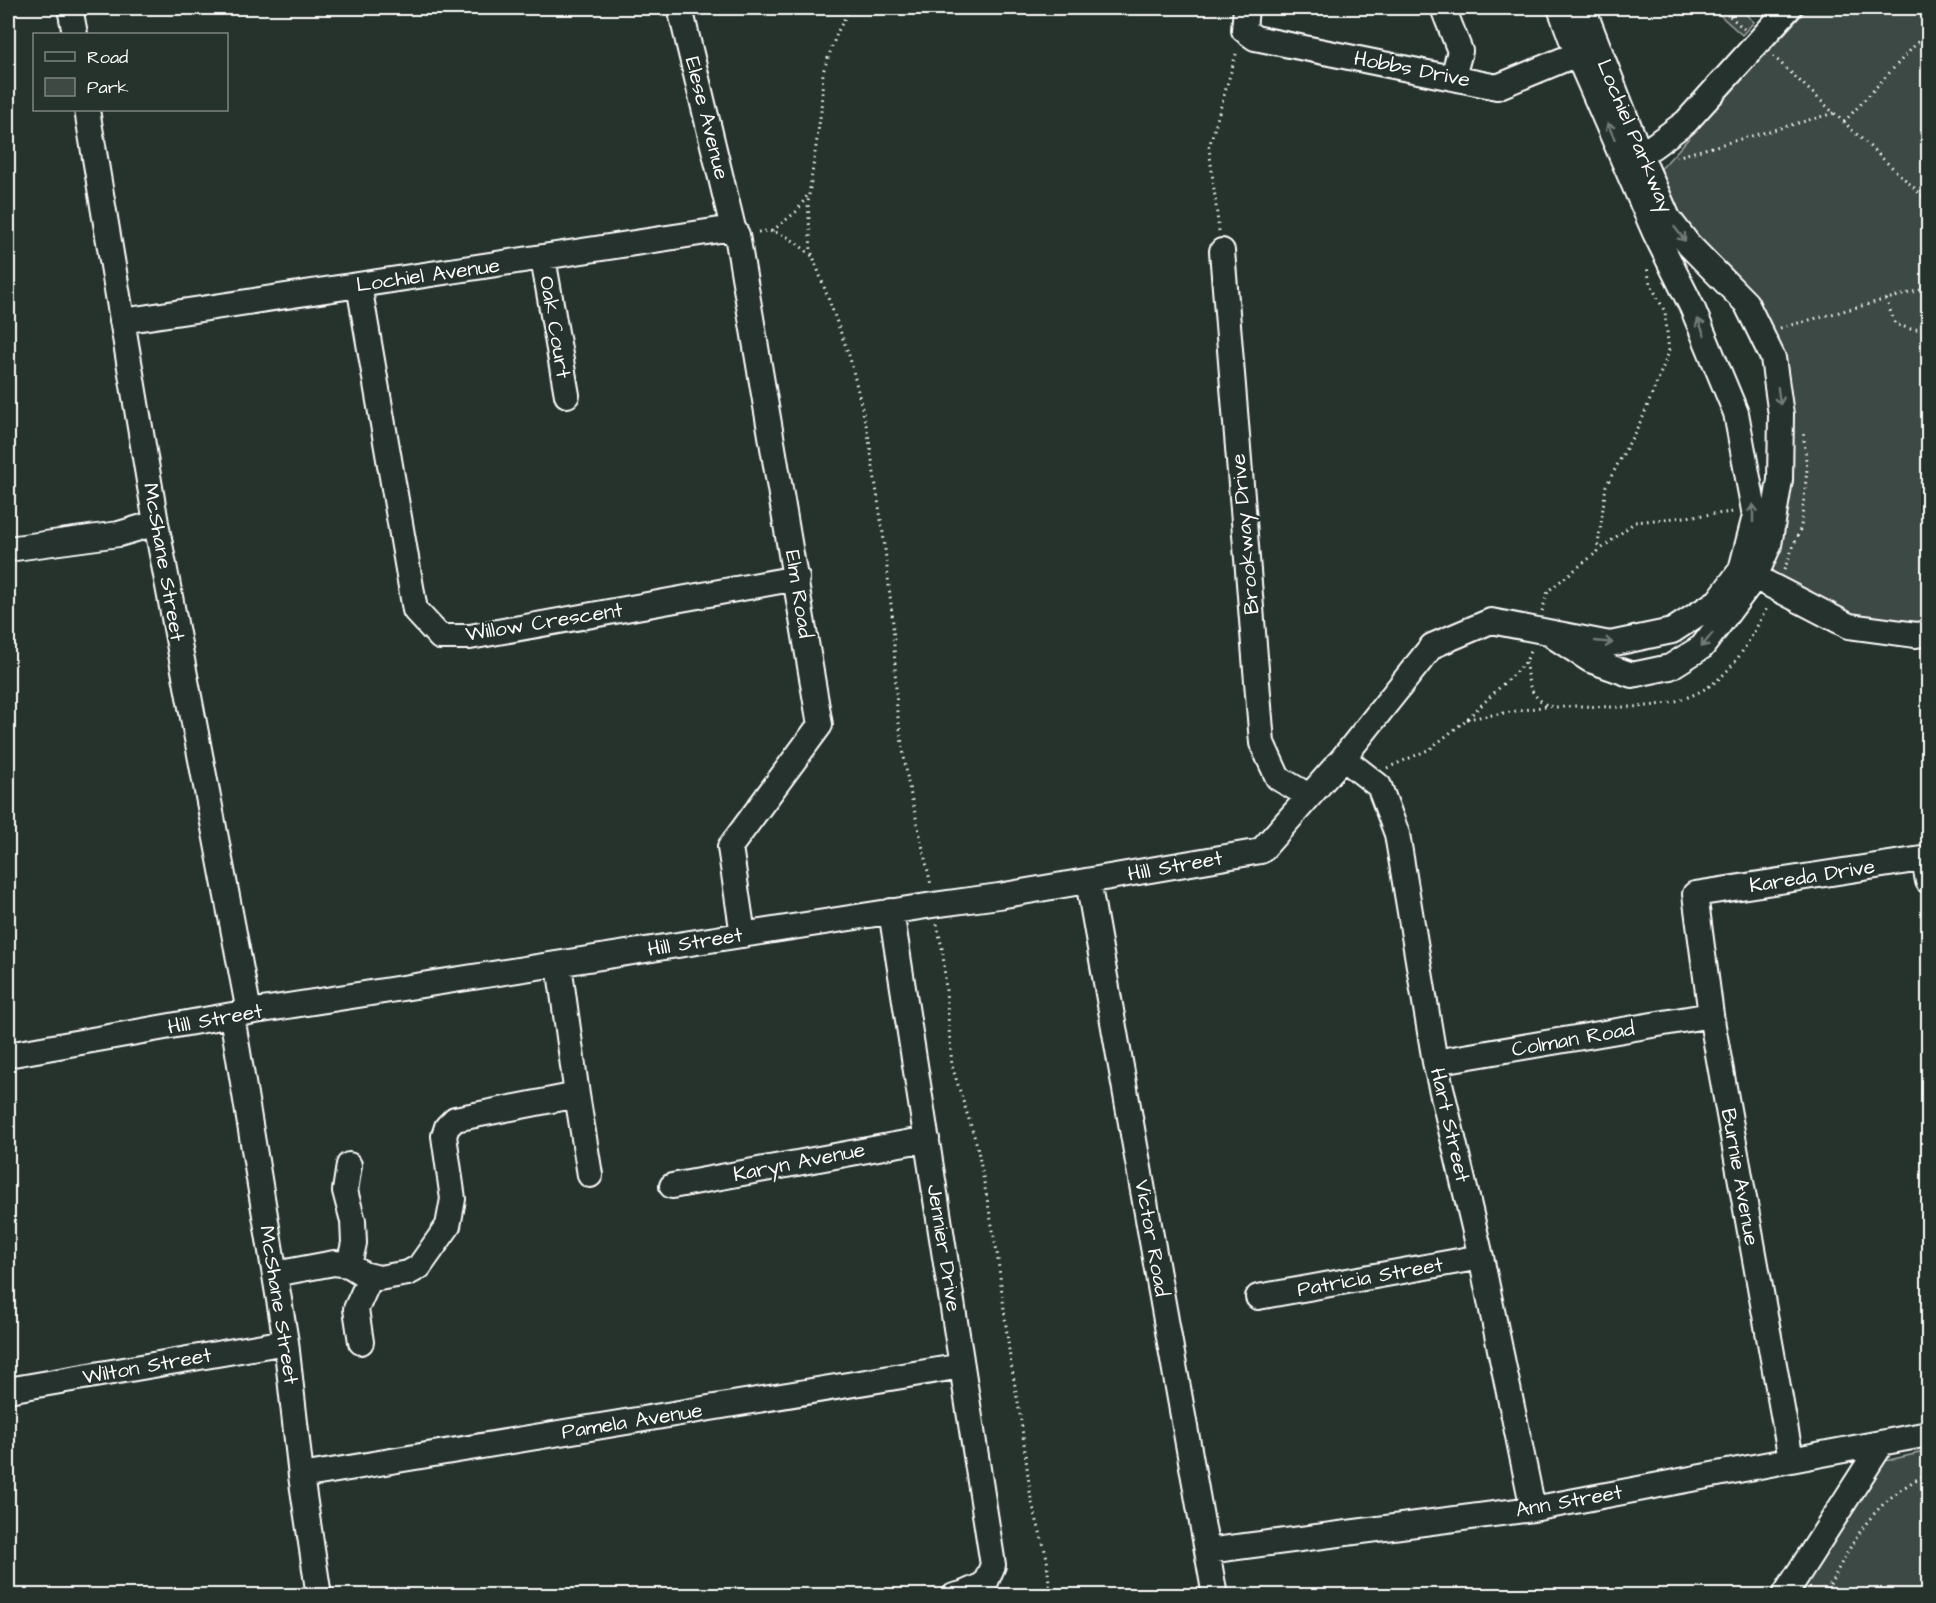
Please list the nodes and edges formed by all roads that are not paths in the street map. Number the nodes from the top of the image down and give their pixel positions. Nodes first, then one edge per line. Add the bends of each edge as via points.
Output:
1 (70, 8) edge
2 (680, 8) edge
3 (1443, 8) edge
4 (1560, 8) edge
5 (1583, 8) edge
6 (1790, 8) edge
7 (1245, 19) edge
8 (75, 33) edge
9 (1588, 51) junction
10 (1453, 77) junction
11 (87, 111) edge
12 (1636, 160) junction
13 (735, 231) junction
14 (1222, 251) road end
15 (543, 258) junction
16 (359, 285) junction
17 (122, 321) junction
18 (567, 396) dead end
19 (156, 523) junction
20 (8, 549) edge
21 (1748, 574) junction
22 (797, 578) junction
23 (1540, 631) junction
24 (1929, 633) edge
25 (1343, 758) junction
26 (1309, 796) junction
27 (1927, 866) edge
28 (1088, 880) junction
29 (1695, 894) joint
30 (891, 911) junction
31 (743, 934) junction
32 (559, 963) junction
33 (240, 1014) junction
34 (1711, 1015) junction
35 (8, 1055) edge
36 (1435, 1062) junction
37 (577, 1095) junction
38 (927, 1138) junction
39 (349, 1165) dead end
40 (590, 1175) dead end
41 (672, 1186) dead end
42 (1481, 1257) junction
43 (349, 1265) junction
44 (275, 1274) junction
45 (370, 1276) junction
46 (1258, 1297) dead end
47 (286, 1342) junction
48 (361, 1342) dead end
49 (962, 1366) junction
50 (8, 1390) edge
51 (1929, 1434) edge
52 (1882, 1443) junction
53 (1791, 1459) junction
54 (302, 1476) junction
55 (1533, 1509) junction
56 (1207, 1551) junction
57 (319, 1596) edge
58 (954, 1596) edge
59 (1215, 1596) edge
60 (1784, 1596) edge

1 - 8 street
2 - 13 street, Elese Avenue
3 - 10 street via 1460,51
4 - 9 street, Lochiel Parkway
5 - 9 street, Lochiel Parkway
6 - 12 street via 1686,122
7 - 10 street, Hobbs Drive via 1255,38
9 - 10 street, Hobbs Drive via 1497,87
9 - 12 street, Lochiel Parkway
11 - 17 street, McShane Street
21 -> 12 street, Lochiel Parkway via 1755,516 1736,413 1692,307 1655,233
12 -> 21 street, Lochiel Parkway via 1668,218 1746,303 1773,358 1781,415 1780,480 1769,545
13 - 15 street, Lochiel Avenue
13 - 22 street, Elm Road
14 - 26 street, Brookway Drive via 1262,743 1278,778
15 - 16 street, Lochiel Avenue
15 - 18 street, Oak Court
16 - 17 street, Lochiel Avenue
16 - 22 street, Willow Crescent via 415,610 440,637 470,637
17 - 19 street, McShane Street
19 - 20 street via 119,534
19 - 33 street, McShane Street
23 -> 21 street, Lochiel Parkway via 1610,644 1672,631 1718,601
21 -> 23 street, Lochiel Parkway via 1702,647 1670,667 1632,675 1590,660
21 - 24 street via 1849,626 1916,635
22 - 31 street, Elm Road via 820,725 730,847
23 - 25 street, Lochiel Parkway via 1491,621 1432,646
25 - 26 street, Hill Street
25 - 36 street, Hart Street via 1379,786 1396,834
26 - 28 street, Hill Street via 1261,851
27 - 29 street, Kareda Drive
28 - 30 street, Hill Street
28 - 56 street, Victor Road
29 - 34 street, Burnie Avenue
30 - 31 street, Hill Street
30 - 38 street, Jennier Drive
31 - 32 street, Hill Street
32 - 33 street, Hill Street
32 - 37 street
33 - 35 street, Hill Street
33 - 44 street, McShane Street
34 - 36 street, Colman Road
34 - 53 street, Burnie Avenue
36 - 42 street, Hart Street
37 - 40 street
37 - 45 street via 455,1119 444,1136 453,1199 448,1226 419,1267 408,1273
38 - 41 street, Karyn Avenue
38 - 49 street, Jennier Drive
39 - 43 street via 345,1191 354,1243
42 - 46 street, Patricia Street
42 - 55 street, Hart Street
43 - 44 street via 334,1263
43 - 45 street
44 - 47 street, McShane Street
45 - 48 street via 356,1309
47 - 50 street, Wilton Street
47 - 54 street, McShane Street
49 - 54 street, Pamela Avenue
49 - 58 street, Jennier Drive via 993,1565 985,1584
51 - 52 street, Ann Street
52 - 53 street, Ann Street
52 - 60 street
53 - 55 street, Ann Street
54 - 57 street, McShane Street
55 - 56 street, Ann Street
56 - 59 street, Victor Road

